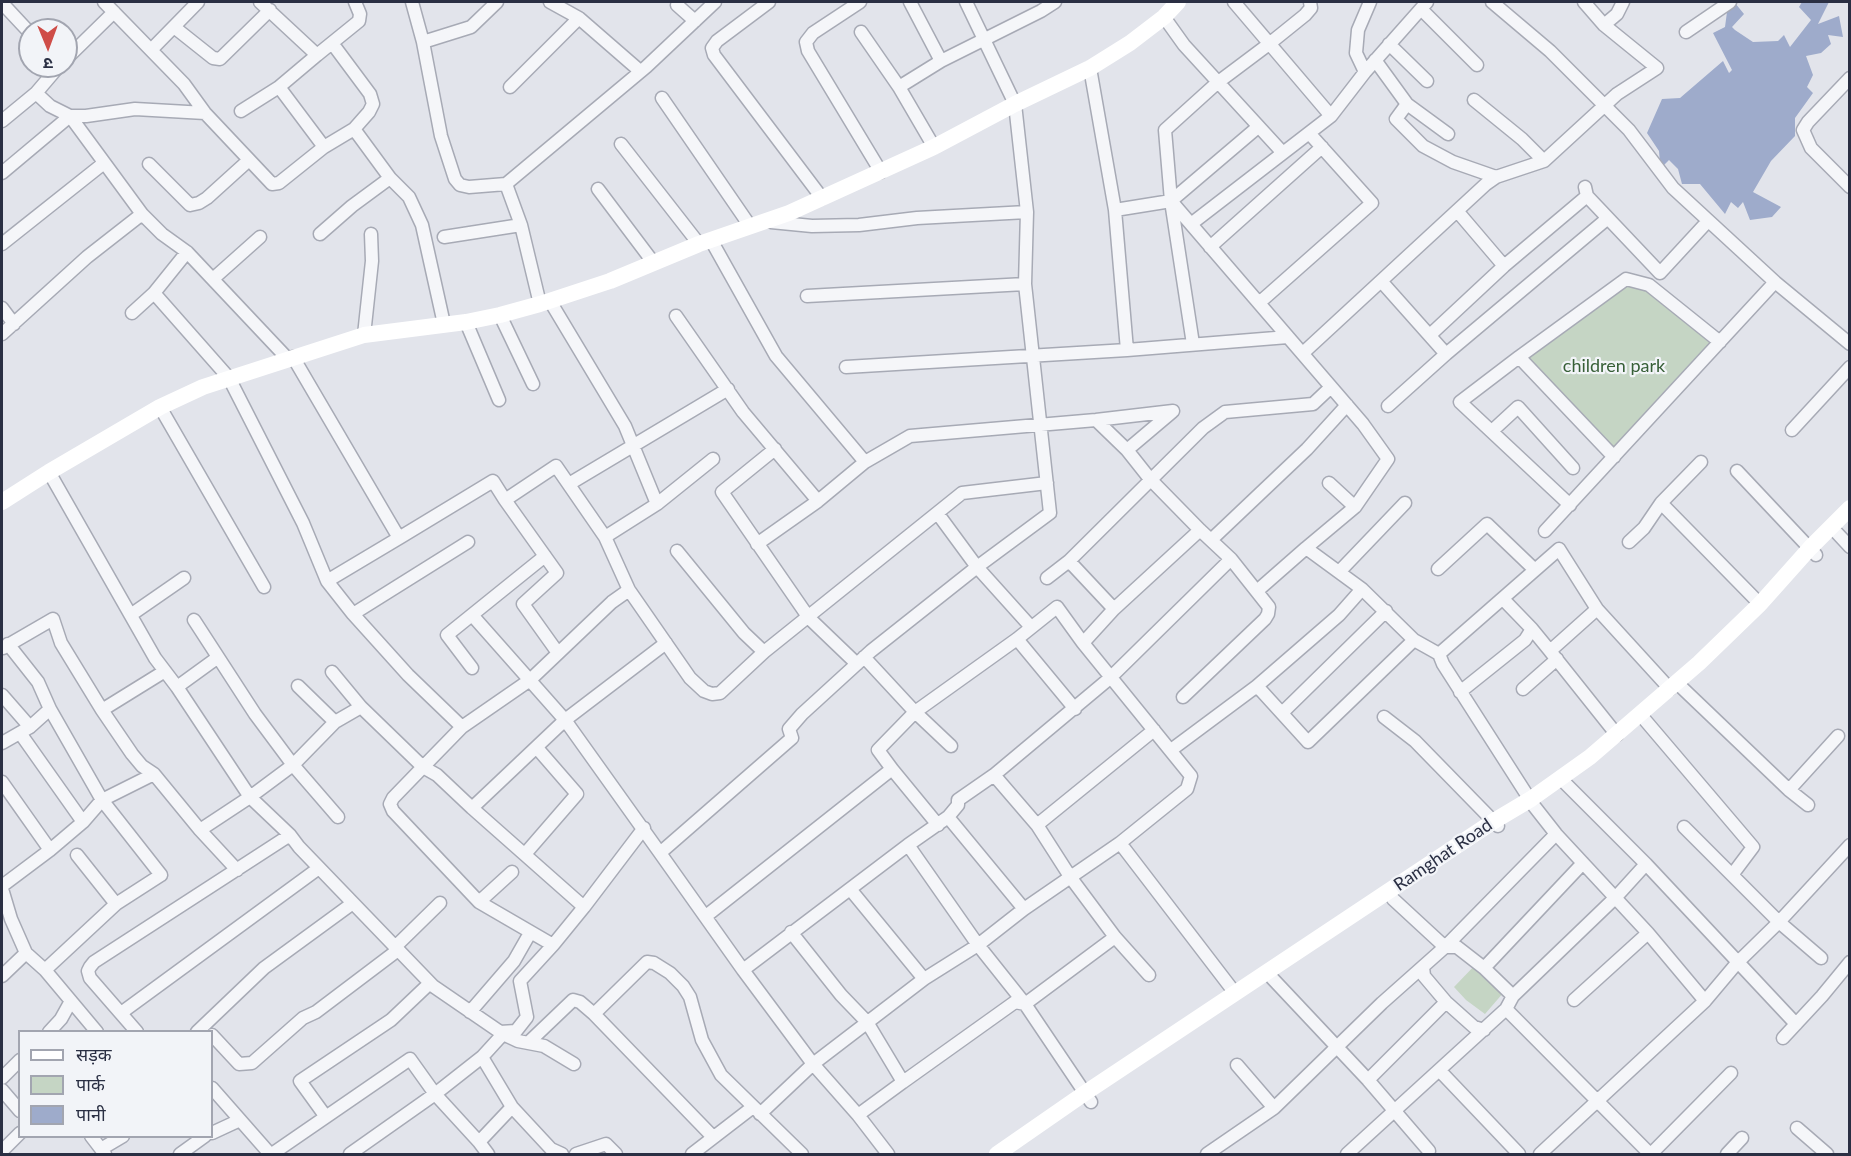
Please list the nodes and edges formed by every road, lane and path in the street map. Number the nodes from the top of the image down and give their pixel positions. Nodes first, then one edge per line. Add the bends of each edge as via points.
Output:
1 (104, 2) edge
2 (198, 2) edge
3 (355, 2) edge
4 (412, 2) edge
5 (497, 2) edge
6 (550, 2) edge
7 (716, 2) edge
8 (769, 2) edge
9 (860, 2) edge
10 (910, 2) edge
11 (966, 2) edge
12 (1055, 2) edge
13 (1236, 2) edge
14 (1310, 2) edge
15 (1370, 2) edge
16 (1492, 2) edge
17 (1584, 2) edge
18 (1623, 2) edge
19 (1730, 2) edge
20 (2, 3) edge
21 (676, 3) edge
22 (1424, 5) edge
23 (265, 6) edge
24 (1170, 6) edge
25 (114, 12) junction
26 (579, 18) junction
27 (18, 20) edge
28 (695, 21) junction
29 (1604, 26) junction
30 (174, 27) junction
31 (861, 32) dead end
32 (1686, 32) dead end
33 (986, 40) junction
34 (423, 42) junction
35 (332, 43) junction
36 (1269, 44) junction
37 (1389, 44) junction
38 (78, 47) edge
39 (151, 50) junction
40 (317, 55) junction
41 (1375, 60) junction
42 (941, 61) junction
43 (1477, 65) dead end
44 (1090, 68) junction
45 (640, 71) junction
46 (1365, 72) junction
47 (49, 78) edge
48 (1850, 78) edge
49 (1427, 81) dead end
50 (1217, 83) junction
51 (279, 87) junction
52 (510, 87) dead end
53 (899, 87) junction
54 (36, 93) junction
55 (662, 98) dead end
56 (1474, 100) dead end
57 (1016, 104) junction
58 (1407, 104) junction
59 (1605, 106) junction
60 (241, 111) dead end
61 (205, 113) junction
62 (70, 116) junction
63 (1331, 116) junction
64 (2, 121) edge
65 (1258, 127) junction
66 (354, 129) junction
67 (1309, 133) junction
68 (1448, 134) dead end
69 (621, 144) dead end
70 (324, 147) junction
71 (934, 147) junction
72 (1322, 147) junction
73 (1283, 153) junction
74 (249, 160) junction
75 (1544, 161) junction
76 (104, 163) junction
77 (149, 164) dead end
78 (881, 172) junction
79 (2, 173) edge
80 (1496, 177) junction
81 (390, 178) junction
82 (506, 184) junction
83 (1850, 187) edge
84 (598, 189) dead end
85 (822, 198) junction
86 (1171, 201) junction
87 (1115, 210) junction
88 (1027, 212) junction
89 (1458, 212) junction
90 (142, 214) junction
91 (1608, 218) junction
92 (1708, 221) junction
93 (757, 224) junction
94 (1191, 224) junction
95 (521, 225) junction
96 (320, 234) dead end
97 (371, 234) dead end
98 (260, 237) dead end
99 (444, 237) dead end
100 (705, 242) junction
101 (2, 244) edge
102 (1210, 247) junction
103 (187, 252) junction
104 (653, 262) junction
105 (1504, 266) junction
106 (214, 278) junction
107 (1381, 281) junction
108 (1774, 282) junction
109 (1025, 284) junction
110 (154, 293) junction
111 (807, 296) dead end
112 (545, 302) junction
113 (1259, 303) junction
114 (2, 308) edge
115 (132, 313) dead end
116 (500, 315) junction
117 (676, 316) dead end
118 (466, 322) junction
119 (14, 324) junction
120 (444, 324) junction
121 (2, 334) edge
122 (364, 335) junction
123 (1430, 335) junction
124 (1288, 337) junction
125 (1720, 342) junction
126 (1193, 344) junction
127 (1850, 344) edge
128 (1127, 350) junction
129 (1302, 353) junction
130 (1446, 354) junction
131 (1034, 355) junction
132 (1519, 357) junction
133 (290, 358) junction
134 (846, 367) dead end
135 (1850, 367) edge
136 (229, 378) junction
137 (532, 384) dead end
138 (1331, 387) junction
139 (728, 389) junction
140 (499, 400) dead end
141 (1347, 405) junction
142 (160, 406) junction
143 (1388, 406) dead end
144 (1096, 420) junction
145 (1042, 425) junction
146 (1792, 430) dead end
147 (1492, 431) junction
148 (634, 447) junction
149 (775, 449) junction
150 (1127, 450) junction
151 (1614, 456) junction
152 (714, 459) dead end
153 (865, 462) junction
154 (1701, 462) dead end
155 (1573, 468) dead end
156 (49, 471) junction
157 (1737, 471) dead end
158 (1150, 479) junction
159 (1047, 483) junction
160 (1329, 483) dead end
161 (569, 484) junction
162 (506, 500) junction
163 (818, 501) junction
164 (2, 502) edge
165 (1405, 503) dead end
166 (1661, 503) junction
167 (657, 504) junction
168 (1570, 505) junction
169 (1355, 507) junction
170 (1850, 508) edge
171 (938, 514) junction
172 (1850, 520) edge
173 (1200, 531) junction
174 (1545, 531) dead end
175 (1837, 533) junction
176 (605, 537) junction
177 (399, 538) junction
178 (1211, 540) junction
179 (468, 542) dead end
180 (1629, 542) dead end
181 (757, 544) junction
182 (1850, 547) edge
183 (1306, 548) junction
184 (677, 551) dead end
185 (1813, 552) junction
186 (545, 556) junction
187 (1231, 559) junction
188 (1069, 561) junction
189 (977, 567) junction
190 (1438, 569) dead end
191 (1535, 570) junction
192 (1339, 572) junction
193 (184, 578) dead end
194 (1047, 578) dead end
195 (327, 581) junction
196 (264, 586) dead end
197 (1362, 589) junction
198 (629, 590) junction
199 (1257, 591) junction
200 (1503, 599) junction
201 (1760, 604) junction
202 (1114, 609) junction
203 (1597, 609) junction
204 (1386, 611) junction
205 (132, 614) junction
206 (353, 614) junction
207 (472, 615) junction
208 (809, 618) junction
209 (194, 620) dead end
210 (1031, 627) junction
211 (1532, 628) junction
212 (1017, 639) junction
213 (1414, 640) junction
214 (1083, 643) junction
215 (666, 644) junction
216 (5, 646) edge
217 (764, 652) junction
218 (558, 653) junction
219 (1439, 654) junction
220 (1553, 655) junction
221 (218, 658) junction
222 (860, 661) junction
223 (472, 668) dead end
224 (165, 670) junction
225 (332, 672) dead end
226 (1110, 678) junction
227 (530, 680) junction
228 (298, 686) dead end
229 (1257, 686) junction
230 (177, 687) junction
231 (1676, 687) junction
232 (1523, 689) dead end
233 (1460, 692) junction
234 (2, 695) edge
235 (1183, 697) dead end
236 (361, 707) junction
237 (50, 709) junction
238 (1075, 709) junction
239 (102, 710) junction
240 (915, 712) junction
241 (1282, 713) junction
242 (1384, 717) dead end
243 (565, 720) junction
244 (1645, 720) junction
245 (335, 722) junction
246 (462, 727) junction
247 (25, 730) junction
248 (1154, 730) junction
249 (1617, 735) junction
250 (1838, 736) dead end
251 (2, 743) edge
252 (951, 746) dead end
253 (537, 748) junction
254 (1171, 750) junction
255 (293, 765) junction
256 (423, 767) junction
257 (892, 769) junction
258 (154, 774) junction
259 (994, 775) junction
260 (2, 782) edge
261 (1566, 783) junction
262 (1790, 790) junction
263 (250, 797) junction
264 (102, 800) junction
265 (1533, 802) junction
266 (1808, 805) dead end
267 (472, 808) junction
268 (338, 817) dead end
269 (943, 821) junction
270 (83, 822) junction
271 (1497, 824) junction
272 (1037, 825) junction
273 (1684, 827) dead end
274 (644, 828) junction
275 (201, 830) junction
276 (1556, 834) junction
277 (290, 835) junction
278 (1120, 843) junction
279 (908, 845) junction
280 (1850, 845) edge
281 (50, 850) junction
282 (660, 853) junction
283 (525, 854) junction
284 (77, 855) dead end
285 (1583, 862) junction
286 (1646, 864) junction
287 (319, 868) junction
288 (237, 870) junction
289 (512, 872) dead end
290 (1732, 874) junction
291 (1071, 878) junction
292 (2, 888) edge
293 (850, 889) junction
294 (1616, 897) junction
295 (1393, 899) junction
296 (479, 902) junction
297 (353, 903) junction
298 (440, 903) dead end
299 (116, 904) junction
300 (584, 907) junction
301 (1024, 909) junction
302 (706, 916) junction
303 (1779, 922) junction
304 (791, 932) junction
305 (530, 933) junction
306 (1648, 933) junction
307 (1116, 937) junction
308 (553, 945) junction
309 (978, 945) junction
310 (1445, 947) junction
311 (396, 948) junction
312 (26, 953) junction
313 (1821, 958) dead end
314 (1850, 962) edge
315 (1737, 963) junction
316 (1423, 967) junction
317 (1484, 968) junction
318 (45, 970) junction
319 (743, 970) junction
320 (1149, 975) dead end
321 (2, 976) edge
322 (1272, 978) junction
323 (924, 979) junction
324 (430, 983) junction
325 (1235, 993) junction
326 (1513, 996) junction
327 (1574, 1000) dead end
328 (1705, 1000) junction
329 (71, 1001) junction
330 (1446, 1002) junction
331 (1024, 1004) junction
332 (1506, 1009) junction
333 (470, 1012) junction
334 (121, 1013) junction
335 (594, 1014) junction
336 (867, 1022) junction
337 (1796, 1024) junction
338 (51, 1030) edge
339 (95, 1030) edge
340 (135, 1030) edge
341 (206, 1030) edge
342 (1484, 1030) junction
343 (501, 1033) junction
344 (1783, 1038) dead end
345 (213, 1039) edge
346 (530, 1042) junction
347 (1338, 1048) junction
348 (482, 1057) junction
349 (18, 1062) edge
350 (574, 1064) dead end
351 (813, 1064) junction
352 (1237, 1065) dead end
353 (1440, 1071) junction
354 (1731, 1073) dead end
355 (2, 1078) edge
356 (1368, 1080) junction
357 (903, 1082) junction
358 (213, 1089) edge
359 (2, 1090) edge
360 (435, 1095) junction
361 (1088, 1097) junction
362 (1597, 1102) junction
363 (512, 1107) junction
364 (1274, 1108) junction
365 (18, 1109) edge
366 (1395, 1110) junction
367 (756, 1111) junction
368 (858, 1115) junction
369 (326, 1117) junction
370 (240, 1120) junction
371 (1797, 1128) dead end
372 (213, 1133) edge
373 (18, 1135) edge
374 (713, 1137) junction
375 (92, 1138) edge
376 (122, 1138) edge
377 (204, 1138) edge
378 (1742, 1138) dead end
379 (479, 1142) junction
380 (1429, 1151) dead end
381 (2, 1152) edge
382 (103, 1152) edge
383 (1648, 1154) edge
384 (180, 1155) edge
385 (271, 1155) edge
386 (350, 1155) edge
387 (488, 1155) edge
388 (562, 1155) edge
389 (576, 1155) edge
390 (616, 1155) edge
391 (692, 1155) edge
392 (802, 1155) edge
393 (888, 1155) edge
394 (998, 1155) edge
395 (1015, 1155) edge
396 (1208, 1155) edge
397 (1347, 1155) edge
398 (1519, 1155) edge
399 (1540, 1155) edge
400 (1726, 1155) edge
401 (1827, 1155) edge

1 - 25 street
2 - 30 street
3 - 35 street via 359,21
4 - 34 street
5 - 34 street via 471,27
6 - 26 street
7 - 28 street
8 - 85 street via 712,48
9 - 78 street via 813,33 806,42
10 - 42 street
11 - 33 street
12 - 33 street
13 - 36 street
14 - 36 street via 1311,8 1305,15
15 - 46 street via 1358,30 1356,53
16 - 59 street via 1550,51
17 - 29 street
18 - 29 street
19 - 32 street
20 - 27 street
21 - 28 street
22 - 37 street
22 - 43 street
23 - 30 street via 220,59 213,58
23 - 40 street
24 - 44 main road via 1130,43
24 - 50 street via 1184,45
25 - 38 street
25 - 39 street
26 - 45 street
26 - 52 street
28 - 45 street
29 - 59 street via 1657,68
30 - 39 street
31 - 53 street
33 - 42 street
33 - 57 street
34 - 82 street via 441,136 454,179 469,187
35 - 40 street
35 - 66 street via 370,94 373,104
36 - 50 street
36 - 63 street
37 - 41 street
37 - 49 street
39 - 61 street
40 - 51 street
41 - 46 street
41 - 58 street
42 - 53 street
44 - 57 main road
44 - 87 street
45 - 82 street
46 - 63 street
47 - 54 street
48 - 83 street via 1803,130 1811,148
50 - 65 street
50 - 86 street via 1165,130
51 - 60 street
51 - 70 street
53 - 71 street
54 - 62 street
54 - 64 street
55 - 93 street
56 - 75 street
57 - 71 main road
57 - 88 street
58 - 68 street
58 - 80 street via 1396,119 1423,146 1453,162
59 - 75 street
59 - 92 street via 1629,130 1673,188
61 - 62 street via 135,109
61 - 74 street
62 - 76 street
62 - 79 street
63 - 67 street
65 - 73 street
65 - 86 street
66 - 70 street
66 - 81 street
67 - 72 street
67 - 73 street
69 - 100 street
70 - 74 street via 279,183 272,184
71 - 78 main road
72 - 102 street
72 - 113 street via 1372,203
73 - 94 street
74 - 77 street via 207,198 190,205
75 - 80 street
76 - 90 street
76 - 101 street
78 - 85 main road
80 - 89 street
81 - 96 street
81 - 120 street via 409,197 422,225
82 - 95 street
84 - 104 street
85 - 93 main road
86 - 87 street
86 - 94 street
86 - 126 street
87 - 128 street
88 - 93 street via 859,225
88 - 109 street
89 - 105 street
89 - 107 street
90 - 103 street
90 - 119 street via 87,257
91 - 92 street via 1660,273
91 - 105 street via 1586,191
91 - 130 street
92 - 108 street
93 - 100 main road
94 - 102 street
95 - 99 street
95 - 112 street
97 - 122 street
98 - 106 street
100 - 104 main road
100 - 153 street via 776,356
102 - 113 street
103 - 106 street
103 - 110 street
104 - 112 main road
105 - 123 street
106 - 133 street
107 - 123 street
107 - 129 street
108 - 125 street
108 - 127 street
109 - 111 street
109 - 131 street
110 - 115 street
110 - 136 street
112 - 116 main road
112 - 148 street via 625,426
113 - 124 street
114 - 119 street
116 - 118 main road
116 - 137 street
117 - 139 street
118 - 120 main road
118 - 140 street
119 - 121 street
120 - 122 main road
122 - 133 main road
123 - 130 street
124 - 126 street
124 - 129 street
125 - 132 street via 1649,285 1626,279
125 - 151 street
126 - 128 street
128 - 131 street
129 - 138 street
130 - 143 street
131 - 134 street
131 - 145 street
132 - 147 street via 1460,402
132 - 151 street
133 - 136 main road
133 - 177 street
135 - 146 street
136 - 142 main road
136 - 195 street via 303,523
138 - 141 street
138 - 158 street via 1313,404 1225,412
139 - 148 street
139 - 149 street
141 - 169 street via 1388,459
141 - 178 street via 1307,449
142 - 156 main road
142 - 196 street
144 - 145 street
144 - 150 street
144 - 150 street via 1173,411
145 - 153 street via 910,436
145 - 159 street
147 - 155 street via 1518,407
147 - 168 street
148 - 161 street
148 - 167 street
149 - 163 street
149 - 181 street via 722,492
150 - 158 street
151 - 168 street
152 - 167 street
153 - 163 street
154 - 166 street
156 - 164 main road
156 - 205 street
157 - 185 street
158 - 173 street
158 - 188 street
159 - 171 street via 962,493
159 - 189 street via 1050,513
160 - 169 street
161 - 162 street via 556,466
161 - 176 street
162 - 177 street via 494,481
162 - 186 street
163 - 181 street
165 - 192 street
166 - 180 street
166 - 201 street
167 - 176 street
168 - 174 street
169 - 183 street
170 - 185 main road, Ramghat Road
171 - 189 street
171 - 208 street
172 - 175 main road, Ramghat Road
173 - 178 street
173 - 202 street
175 - 182 street
175 - 185 main road, Ramghat Road
176 - 198 street
177 - 195 street
178 - 187 street
179 - 206 street
181 - 208 street
183 - 192 street
183 - 199 street
184 - 217 street
185 - 201 main road, Ramghat Road
185 - 231 main road, Ramghat Road via 1758,616
186 - 207 street
186 - 218 street via 557,573 523,604
187 - 199 street
187 - 226 street
188 - 194 street
188 - 202 street
189 - 210 street
189 - 222 street
190 - 191 street via 1486,524
191 - 200 street
191 - 203 street via 1559,549
192 - 197 street
193 - 205 street
195 - 206 street
197 - 204 street
197 - 229 street via 1339,615
198 - 215 street
198 - 218 street
199 - 235 street via 1269,607 1269,614
200 - 211 street
200 - 219 street
201 - 231 main road, Ramghat Road
202 - 214 street
203 - 220 street
203 - 231 street
204 - 213 street
204 - 241 street
205 - 224 street
206 - 246 street
207 - 223 street via 447,636
207 - 227 street
208 - 217 street
208 - 222 street
209 - 221 street
210 - 212 street
210 - 214 street via 1057,607
211 - 220 street
211 - 233 street via 1525,640
212 - 238 street
212 - 240 street
213 - 219 street
213 - 241 street via 1308,742
214 - 226 street
215 - 217 street via 690,678 712,694 720,693
215 - 243 street
216 - 237 street via 38,682
216 - 239 street via 53,619 61,643
218 - 227 street
219 - 233 street
220 - 232 street
220 - 249 street
221 - 230 street
221 - 255 street
222 - 240 street
222 - 282 street via 802,714 789,729 792,738
224 - 230 street
224 - 239 street
225 - 236 street
226 - 238 street
226 - 248 street
227 - 243 street
227 - 246 street
228 - 245 street
229 - 241 street
229 - 254 street
230 - 263 street
231 - 244 main road, Ramghat Road
231 - 249 main road, Ramghat Road
231 - 262 street
233 - 265 street
234 - 247 street
236 - 245 street
236 - 256 street
237 - 247 street
237 - 264 street
238 - 259 street
239 - 258 street via 132,754
240 - 252 street
240 - 257 street via 878,750
242 - 271 street via 1415,741
243 - 253 street
243 - 274 street
244 - 261 main road, Ramghat Road
244 - 290 street via 1753,847
245 - 255 street
246 - 256 street
247 - 251 street
247 - 270 street
248 - 254 street
248 - 272 street
249 - 265 main road, Ramghat Road
250 - 262 street
253 - 267 street
253 - 283 street via 577,794
254 - 278 street via 1191,776 1187,789
255 - 263 street
255 - 268 street
256 - 267 street
256 - 296 street via 390,804
257 - 269 street
257 - 302 street
258 - 264 street
258 - 275 street
259 - 269 street via 958,800
259 - 272 street
260 - 281 street
261 - 265 main road, Ramghat Road
261 - 286 street
262 - 266 street
263 - 275 street
263 - 277 street
264 - 270 street
264 - 299 street via 161,875
265 - 271 main road, Ramghat Road
265 - 276 street
267 - 283 street
269 - 279 street
269 - 301 street
270 - 281 street
271 - 295 main road, Ramghat Road
271 - 325 main road, Ramghat Road
272 - 291 street
273 - 290 street
274 - 282 street
274 - 300 street
275 - 288 street
276 - 285 street
276 - 310 street
277 - 287 street
277 - 288 street
278 - 291 street
278 - 325 street
279 - 293 street
279 - 309 street
280 - 303 street
281 - 292 street
282 - 302 street
283 - 300 street
284 - 299 street
285 - 294 street
285 - 317 street
286 - 294 street
286 - 315 street
287 - 297 street
287 - 334 street
288 - 334 street via 94,962 88,971 90,978
289 - 296 street
290 - 303 street
291 - 301 street
291 - 307 street
292 - 312 street
293 - 304 street
293 - 323 street
294 - 306 street
294 - 326 street
295 - 310 street
295 - 322 main road, Ramghat Road
296 - 305 street
297 - 311 street
297 - 341 street via 264,968
298 - 311 street
299 - 318 street
300 - 308 street
301 - 309 street
302 - 319 street
303 - 313 street
303 - 315 street
304 - 319 street
304 - 336 street
305 - 308 street
305 - 333 street via 514,961
306 - 327 street
306 - 328 street
307 - 320 street
307 - 331 street
308 - 343 street via 520,981 527,1017 516,1031
309 - 323 street
309 - 331 street
310 - 316 street
310 - 317 street via 1457,946
311 - 324 street
311 - 345 street via 316,1012 303,1018 252,1063 239,1064
312 - 318 street
312 - 321 street
314 - 337 street
315 - 328 street
315 - 337 street
316 - 330 street via 1424,976
316 - 347 street
317 - 326 street
318 - 329 street
319 - 351 street
322 - 347 street
322 - 361 main road, Ramghat Road
323 - 336 street
324 - 333 street
324 - 369 street via 391,1020 300,1081
325 - 361 main road, Ramghat Road
326 - 332 street
328 - 362 street
329 - 338 street
329 - 339 street
330 - 342 street via 1474,1027
330 - 356 street
331 - 357 street via 1015,1002
331 - 361 street
332 - 342 street
332 - 362 street
333 - 343 street
334 - 340 street
335 - 346 street via 573,1000
335 - 367 street via 647,962 654,963 687,991 702,1040 721,1075
335 - 374 street
336 - 351 street
336 - 357 street
337 - 344 street
342 - 353 street
343 - 346 street
343 - 348 street
346 - 350 street
347 - 356 street
347 - 364 street
348 - 360 street
348 - 363 street
349 - 355 street
351 - 367 street
351 - 368 street
352 - 364 street
353 - 366 street
353 - 398 street
354 - 383 street
356 - 366 street
357 - 368 street
358 - 370 street
359 - 365 street
360 - 369 street via 410,1059
360 - 379 street
360 - 386 street
361 - 394 main road, Ramghat Road
361 - 395 main road, Ramghat Road
362 - 383 street
362 - 399 street
363 - 379 street
363 - 388 street via 551,1149
364 - 396 street
366 - 380 street
366 - 397 street
367 - 374 street
367 - 392 street
368 - 393 street
369 - 385 street
370 - 372 street
370 - 385 street
371 - 401 street
373 - 381 street
374 - 391 street
375 - 382 street
376 - 382 street
377 - 384 street
378 - 400 street
379 - 387 street
389 - 390 street via 606,1144

